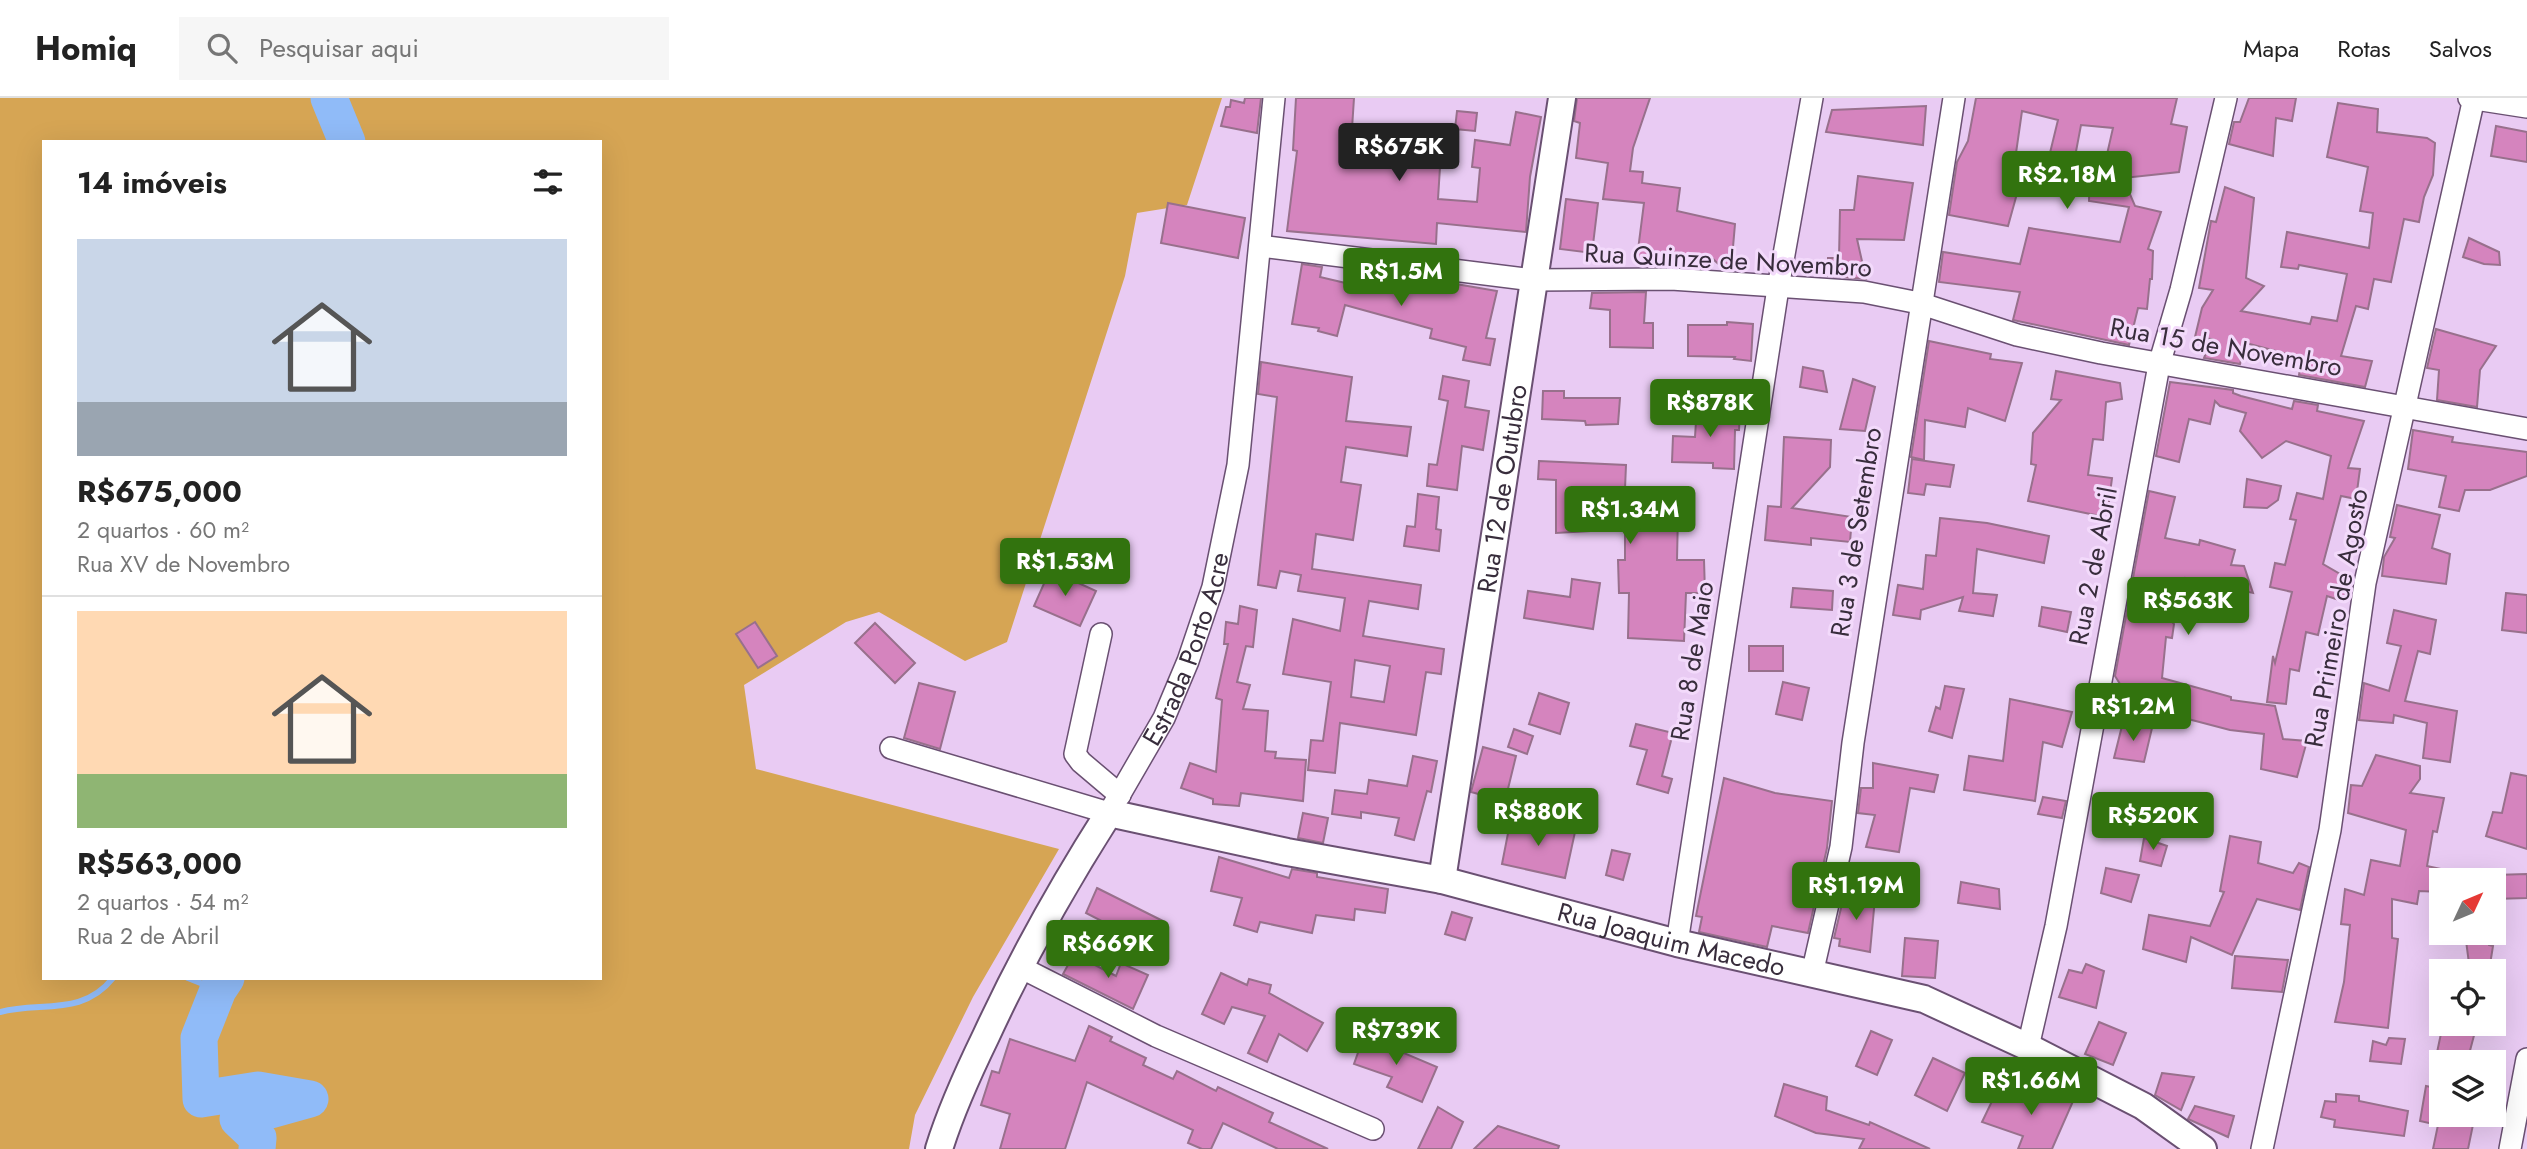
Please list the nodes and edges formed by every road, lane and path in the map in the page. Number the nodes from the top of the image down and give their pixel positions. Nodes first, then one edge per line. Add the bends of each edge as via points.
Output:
1 (1273, 98) edge
2 (1562, 98) edge
3 (1812, 98) edge
4 (1954, 98) edge
5 (2226, 98) edge
6 (2472, 98) edge
7 (2527, 107) edge
8 (1260, 246) junction
9 (1534, 280) junction
10 (1778, 288) junction
11 (1919, 303) junction
12 (2159, 365) junction
13 (2404, 407) junction
14 (2527, 429) edge
15 (1101, 634) dead end
16 (891, 748) dead end
17 (1115, 804) junction
18 (1442, 880) junction
19 (1677, 943) junction
20 (1018, 966) junction
21 (1812, 974) junction
22 (2028, 1047) junction
23 (2527, 1059) edge
24 (1373, 1129) dead end
25 (939, 1149) edge
26 (2203, 1149) edge
27 (2262, 1149) edge
28 (2510, 1149) edge

1 - 8 street, Estrada Porto Acre
2 - 9 street, Rua 12 de Outubro
3 - 10 street, Rua 8 de Maio
4 - 11 street, Rua 3 de Setembro
5 - 12 street, Rua 2 de Abril
6 - 7 street
6 - 13 street, Rua Primeiro de Agosto
8 - 9 street, Rua Quinze de Novembro
8 - 17 street, Estrada Porto Acre via 1238,465 1213,587 1164,718
9 - 10 street, Rua Quinze de Novembro via 1671,279
9 - 18 street, Rua 12 de Outubro
10 - 11 street, Rua Quinze de Novembro via 1864,292
10 - 19 street, Rua 8 de Maio
11 - 12 street, Rua 15 de Novembro via 2018,335
11 - 21 street, Rua 3 de Setembro via 1841,847
12 - 13 street, Rua 15 de Novembro
12 - 22 street, Rua 2 de Abril via 2056,926
13 - 14 street, Rua 15 de Novembro
13 - 27 street, Rua Primeiro de Agosto via 2365,583 2330,830
15 - 17 street via 1075,754
16 - 17 street
17 - 18 street, Rua Joaquim Macedo via 1287,852
17 - 20 street, Estrada Porto Acre
18 - 19 street, Rua Joaquim Macedo
19 - 21 street, Rua Joaquim Macedo
20 - 24 street via 1156,1036
20 - 25 street, Estrada Porto Acre via 964,1082
21 - 22 street, Rua Joaquim Macedo via 1924,999
22 - 26 street, Rua Joaquim Macedo via 2143,1107
23 - 28 street

